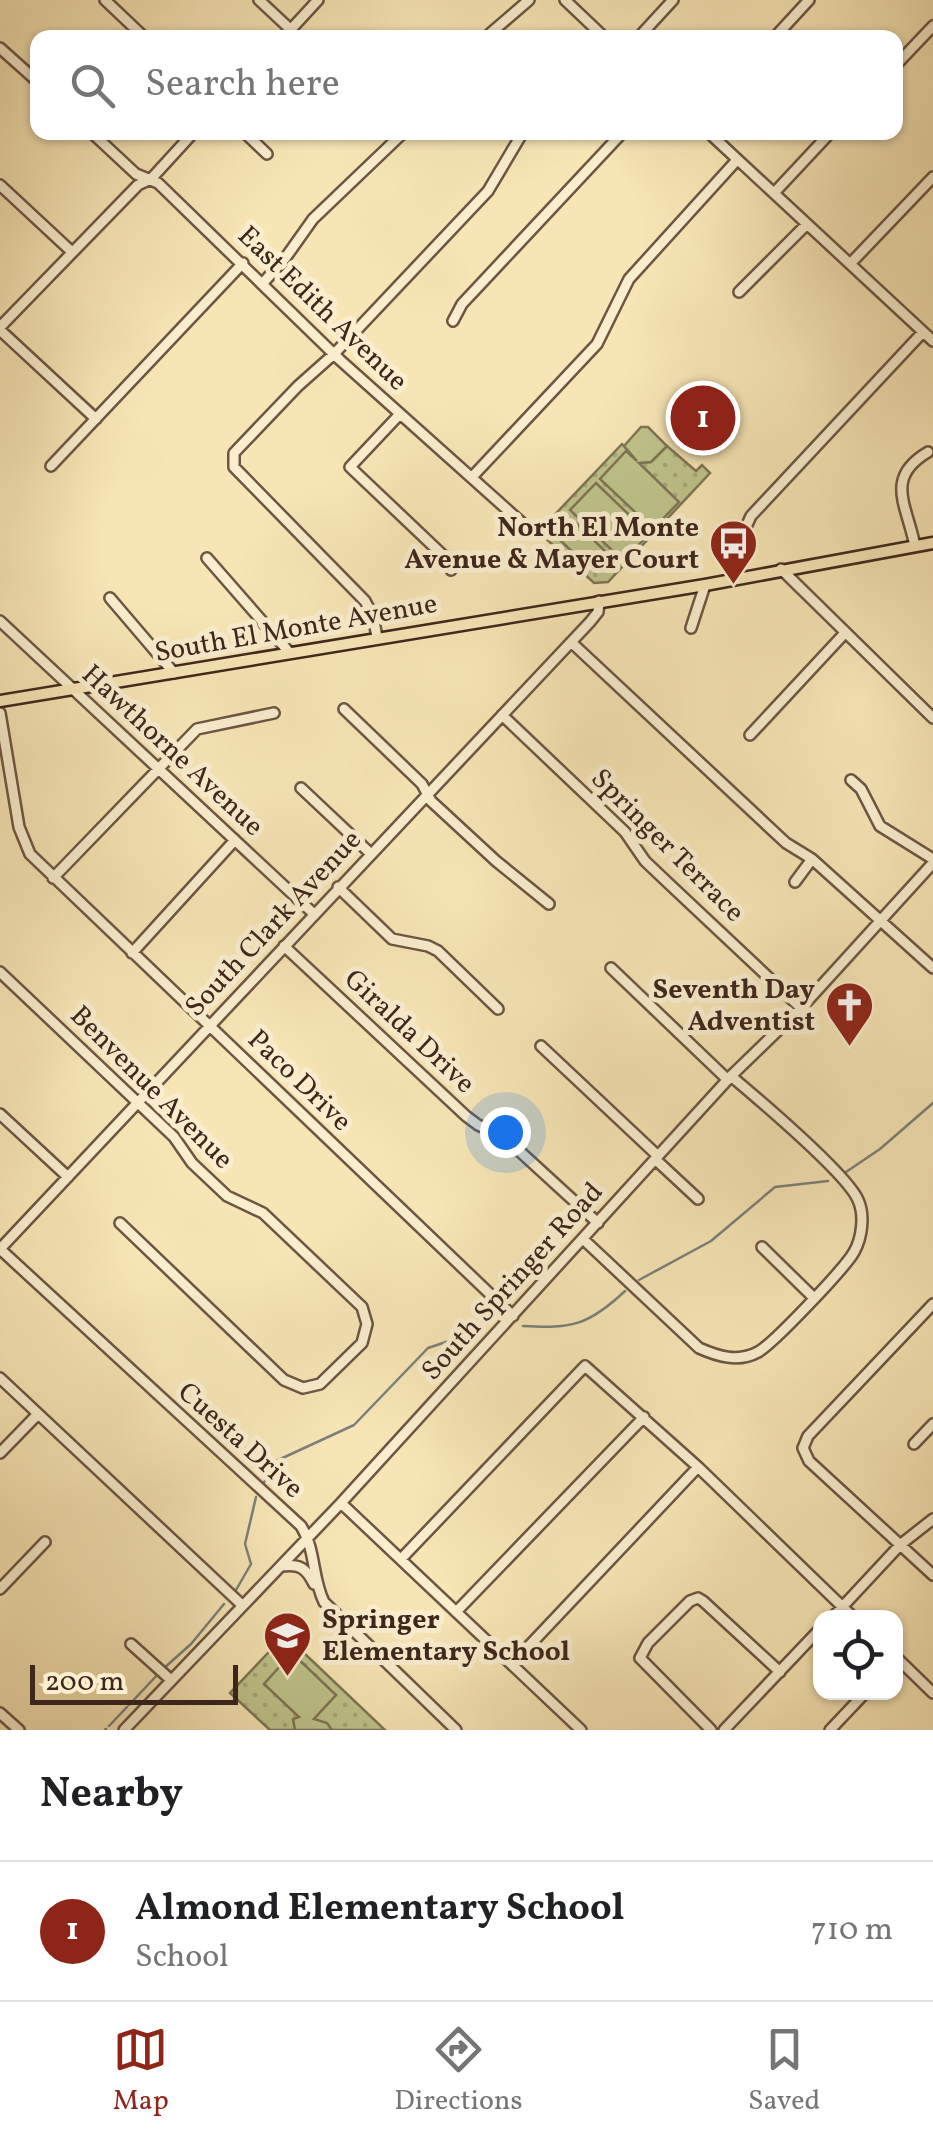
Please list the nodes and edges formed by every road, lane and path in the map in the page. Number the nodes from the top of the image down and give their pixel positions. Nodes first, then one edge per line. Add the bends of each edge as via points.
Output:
1 (105, 0) edge
2 (259, 0) edge
3 (318, 0) edge
4 (528, 0) edge
5 (565, 0) edge
6 (673, 0) edge
7 (809, 0) edge
8 (933, 26) edge
9 (136, 30) edge
10 (284, 30) edge
11 (289, 30) edge
12 (494, 30) edge
13 (597, 30) edge
14 (645, 30) edge
15 (781, 30) edge
16 (0, 48) edge
17 (903, 58) edge
18 (30, 75) edge
19 (100, 140) edge
20 (187, 140) edge
21 (252, 140) edge
22 (396, 140) edge
23 (518, 140) edge
24 (616, 140) edge
25 (717, 140) edge
26 (824, 140) edge
27 (267, 154) dead end
28 (738, 160) junction
29 (933, 177) edge
30 (150, 179) junction
31 (0, 185) edge
32 (774, 193) junction
33 (807, 224) junction
34 (72, 252) junction
35 (243, 264) junction
36 (850, 264) junction
37 (263, 282) junction
38 (739, 292) dead end
39 (453, 321) dead end
40 (0, 328) edge
41 (923, 332) junction
42 (933, 341) edge
43 (334, 354) junction
44 (399, 415) junction
45 (96, 420) junction
46 (928, 452) dead end
47 (52, 466) dead end
48 (472, 477) junction
49 (520, 522) dead end
50 (933, 543) edge
51 (915, 546) junction
52 (207, 558) dead end
53 (781, 569) junction
54 (451, 570) dead end
55 (731, 580) junction
56 (705, 585) junction
57 (110, 598) dead end
58 (593, 602) junction
59 (0, 621) edge
60 (691, 628) dead end
61 (844, 634) junction
62 (377, 637) junction
63 (571, 642) junction
64 (289, 652) junction
65 (174, 673) junction
66 (73, 689) junction
67 (0, 700) edge
68 (344, 709) dead end
69 (0, 713) edge
70 (274, 713) dead end
71 (502, 715) junction
72 (933, 718) edge
73 (750, 735) dead end
74 (158, 766) junction
75 (851, 780) dead end
76 (301, 788) dead end
77 (427, 793) junction
78 (235, 840) junction
79 (370, 854) junction
80 (812, 859) junction
81 (933, 861) edge
82 (53, 878) junction
83 (795, 882) dead end
84 (338, 887) junction
85 (549, 904) dead end
86 (314, 914) junction
87 (881, 920) junction
88 (284, 946) junction
89 (132, 953) junction
90 (611, 968) dead end
91 (933, 968) edge
92 (0, 972) edge
93 (801, 1008) junction
94 (498, 1009) dead end
95 (209, 1026) junction
96 (541, 1046) dead end
97 (730, 1078) junction
98 (138, 1103) junction
99 (0, 1114) edge
100 (657, 1157) junction
101 (68, 1178) junction
102 (698, 1199) dead end
103 (120, 1223) dead end
104 (598, 1223) junction
105 (583, 1239) junction
106 (762, 1247) dead end
107 (0, 1249) edge
108 (814, 1298) junction
109 (933, 1304) edge
110 (513, 1316) junction
111 (0, 1378) edge
112 (38, 1414) junction
113 (644, 1417) junction
114 (933, 1424) edge
115 (914, 1444) dead end
116 (0, 1453) edge
117 (698, 1467) junction
118 (342, 1503) junction
119 (933, 1519) edge
120 (308, 1538) junction
121 (45, 1542) dead end
122 (900, 1545) junction
123 (401, 1559) junction
124 (282, 1566) junction
125 (933, 1575) edge
126 (0, 1588) edge
127 (319, 1592) junction
128 (242, 1605) junction
129 (842, 1606) junction
130 (839, 1610) edge
131 (846, 1610) edge
132 (456, 1612) junction
133 (813, 1637) edge
134 (132, 1644) dead end
135 (512, 1664) junction
136 (903, 1665) edge
137 (780, 1672) junction
138 (171, 1680) junction
139 (933, 1693) edge
140 (858, 1700) edge
141 (0, 1713) edge
142 (19, 1730) edge
143 (124, 1730) edge
144 (456, 1730) edge
145 (581, 1730) edge
146 (712, 1730) edge
147 (724, 1730) edge
148 (830, 1730) edge

1 - 9 street
2 - 10 street
3 - 11 street
4 - 12 street
5 - 13 street
6 - 14 street
7 - 15 street
8 - 17 street
16 - 18 street
19 - 30 street, East Edith Avenue
20 - 30 street
21 - 27 street
22 - 37 street via 313,220
23 - 43 street via 488,191
24 - 39 street
25 - 28 street
26 - 32 street
28 - 32 street
28 - 48 street via 629,280 597,344
29 - 36 street
30 - 34 street
30 - 35 street, East Edith Avenue
31 - 34 street
32 - 33 street
33 - 36 street
33 - 38 street
34 - 40 street
35 - 37 street, East Edith Avenue
35 - 45 street
36 - 41 street
37 - 43 street, East Edith Avenue
40 - 45 street
41 - 42 street
41 - 55 street via 751,516
43 - 44 street, East Edith Avenue
43 - 62 street via 234,453 234,468 365,602
44 - 48 street, East Edith Avenue
44 - 54 street via 350,467
45 - 47 street
46 - 51 street via 902,477
48 - 49 street, East Edith Avenue
50 - 51 main road, South El Monte Avenue
51 - 53 main road, South El Monte Avenue
52 - 64 street
53 - 55 main road, South El Monte Avenue
53 - 61 street
55 - 56 main road, South El Monte Avenue
56 - 58 main road, South El Monte Avenue
56 - 60 street
57 - 65 street
58 - 62 main road, South El Monte Avenue
58 - 63 street, South Clark Avenue via 598,612
59 - 66 street, Hawthorne Avenue
61 - 72 street
61 - 73 street
62 - 64 main road, South El Monte Avenue
63 - 71 street, South Clark Avenue
63 - 80 street via 786,843
64 - 65 main road, South El Monte Avenue
65 - 66 main road, South El Monte Avenue
66 - 67 main road, South El Monte Avenue
66 - 74 street, Hawthorne Avenue
68 - 77 street
69 - 82 street, Paco Drive via 23,840
70 - 74 street via 196,728
71 - 77 street, South Clark Avenue
71 - 93 street, Springer Terrace
74 - 78 street, Hawthorne Avenue
74 - 82 street
75 - 81 street via 880,826
76 - 79 street
77 - 79 street, South Clark Avenue
77 - 85 street
78 - 86 street, Hawthorne Avenue
78 - 89 street
79 - 84 street, South Clark Avenue
80 - 83 street
80 - 87 street
81 - 87 street, South Springer Road
82 - 89 street, Paco Drive
84 - 86 street, South Clark Avenue
84 - 94 street via 392,938 438,951
86 - 88 street, South Clark Avenue
87 - 91 street
87 - 93 street, South Springer Road
88 - 95 street, South Clark Avenue
88 - 104 street, Giralda Drive via 466,1116 503,1136
89 - 95 street, Paco Drive
90 - 97 street
92 - 98 street, Benvenue Avenue
93 - 97 street, South Springer Road
95 - 98 street, South Clark Avenue
95 - 110 street, Paco Drive
96 - 100 street
97 - 100 street, South Springer Road
97 - 108 street via 858,1200 862,1224 854,1252
98 - 101 street, South Clark Avenue
98 - 103 street, Benvenue Avenue via 227,1196 262,1213 362,1307 368,1324 362,1343 320,1384 303,1388 284,1380
99 - 101 street
100 - 102 street
100 - 104 street, South Springer Road
101 - 107 street, South Clark Avenue
104 - 105 street, South Springer Road
105 - 108 street via 698,1348 719,1357 757,1353
105 - 110 street, South Springer Road
106 - 108 street
107 - 120 street, Cuesta Drive
109 - 122 street via 803,1448
110 - 118 street, South Springer Road
111 - 112 street
112 - 116 street
112 - 128 street
113 - 117 street
113 - 123 street via 585,1366
113 - 132 street
114 - 115 street
117 - 129 street
117 - 135 street
118 - 120 street, South Springer Road
118 - 123 street
119 - 122 street
120 - 124 street, South Springer Road
120 - 127 street, Cuesta Drive
121 - 126 street
122 - 125 street
122 - 129 street
123 - 132 street
124 - 127 street via 304,1568
124 - 128 street, South Springer Road
127 - 144 street, Cuesta Drive
128 - 138 street, South Springer Road
129 - 130 street
129 - 131 street
132 - 135 street
133 - 137 street
134 - 138 street
135 - 145 street
136 - 139 street
137 - 146 street via 703,1601 690,1602 640,1658
137 - 147 street
138 - 143 street, South Springer Road
140 - 148 street
141 - 142 street

